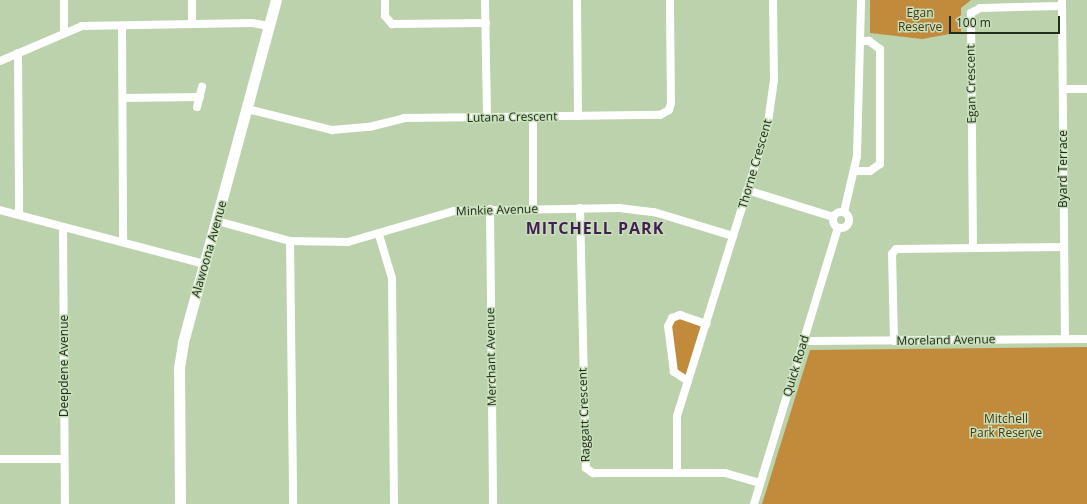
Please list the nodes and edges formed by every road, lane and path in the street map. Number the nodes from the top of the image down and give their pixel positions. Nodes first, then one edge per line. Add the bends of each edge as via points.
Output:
1 (64, 0) edge
2 (192, 0) edge
3 (276, 0) edge
4 (385, 0) edge
5 (485, 0) edge
6 (577, 0) edge
7 (670, 0) edge
8 (773, 0) edge
9 (861, 0) edge
10 (1062, 3) edge
11 (486, 23) junction
12 (192, 24) junction
13 (122, 26) junction
14 (269, 26) junction
15 (64, 34) junction
16 (860, 41) junction
17 (18, 53) junction
18 (0, 60) edge
19 (202, 87) dead end
20 (1063, 89) junction
21 (1087, 89) edge
22 (200, 97) junction
23 (123, 98) junction
24 (197, 107) dead end
25 (247, 109) junction
26 (578, 116) junction
27 (487, 117) junction
28 (533, 117) junction
29 (855, 171) junction
30 (747, 190) junction
31 (580, 208) junction
32 (490, 209) junction
33 (533, 209) junction
34 (0, 210) edge
35 (844, 212) junction
36 (19, 214) junction
37 (833, 217) junction
38 (216, 221) junction
39 (63, 227) junction
40 (838, 228) junction
41 (379, 235) junction
42 (733, 236) junction
43 (290, 241) junction
44 (123, 242) junction
45 (973, 247) junction
46 (1064, 247) junction
47 (204, 264) junction
48 (706, 324) junction
49 (1065, 339) junction
50 (1087, 339) edge
51 (894, 340) junction
52 (804, 341) junction
53 (688, 381) junction
54 (0, 459) edge
55 (64, 459) junction
56 (677, 472) junction
57 (760, 483) junction
58 (65, 504) edge
59 (180, 504) edge
60 (293, 504) edge
61 (394, 504) edge
62 (493, 504) edge
63 (754, 504) edge

1 - 15 street
2 - 12 street
3 - 14 street, Alawoona Avenue
4 - 11 street via 385,16 392,24
5 - 11 street
6 - 26 street
7 - 26 street, Lutana Crescent via 669,110 660,115
8 - 30 street, Thorne Crescent via 774,80 768,123
9 - 16 street
10 - 20 street, Byard Terrace
10 - 45 street, Egan Crescent via 980,8 972,13
11 - 27 street
12 - 13 street
12 - 14 street
13 - 15 street via 82,26
13 - 23 street
14 - 25 street, Alawoona Avenue
15 - 17 street
16 - 29 street
16 - 29 street via 869,41 880,49 880,164 870,171
17 - 18 street
17 - 36 street
19 - 22 street
20 - 21 street
20 - 46 street, Byard Terrace
22 - 23 street
22 - 24 street
23 - 44 street
25 - 27 street, Lutana Crescent via 332,130 369,127 404,118
25 - 38 street, Alawoona Avenue
26 - 28 street, Lutana Crescent
27 - 28 street, Lutana Crescent
28 - 33 street
29 - 35 street
30 - 37 street
30 - 42 street, Thorne Crescent
31 - 33 street, Minkie Avenue
31 - 42 street, Minkie Avenue via 654,212
31 - 56 street, Raggatt Crescent via 584,463 593,473
32 - 33 street, Minkie Avenue
32 - 41 street, Minkie Avenue via 454,211
32 - 62 street, Merchant Avenue
34 - 36 street
35 - 37 street
35 - 40 street, Quick Road via 849,222
36 - 39 street
37 - 40 street
38 - 43 street, Minkie Avenue
38 - 47 street, Alawoona Avenue
39 - 44 street
39 - 55 street, Deepdene Avenue
40 - 52 street, Quick Road
41 - 43 street, Minkie Avenue via 348,242
41 - 61 street via 392,278
42 - 48 street, Thorne Crescent
43 - 60 street
44 - 47 street
45 - 46 street
45 - 51 street via 899,248 894,251
46 - 49 street, Byard Terrace
47 - 59 street, Alawoona Avenue via 179,368
48 - 53 street, Thorne Crescent
48 - 53 street via 680,315 672,318 668,326 674,372
49 - 50 street, Moreland Avenue
49 - 51 street, Moreland Avenue
51 - 52 street, Moreland Avenue
52 - 57 street, Quick Road
53 - 56 street, Thorne Crescent via 677,416
54 - 55 street
55 - 58 street, Deepdene Avenue
56 - 57 street, Raggatt Crescent via 725,473
57 - 63 street, Quick Road

